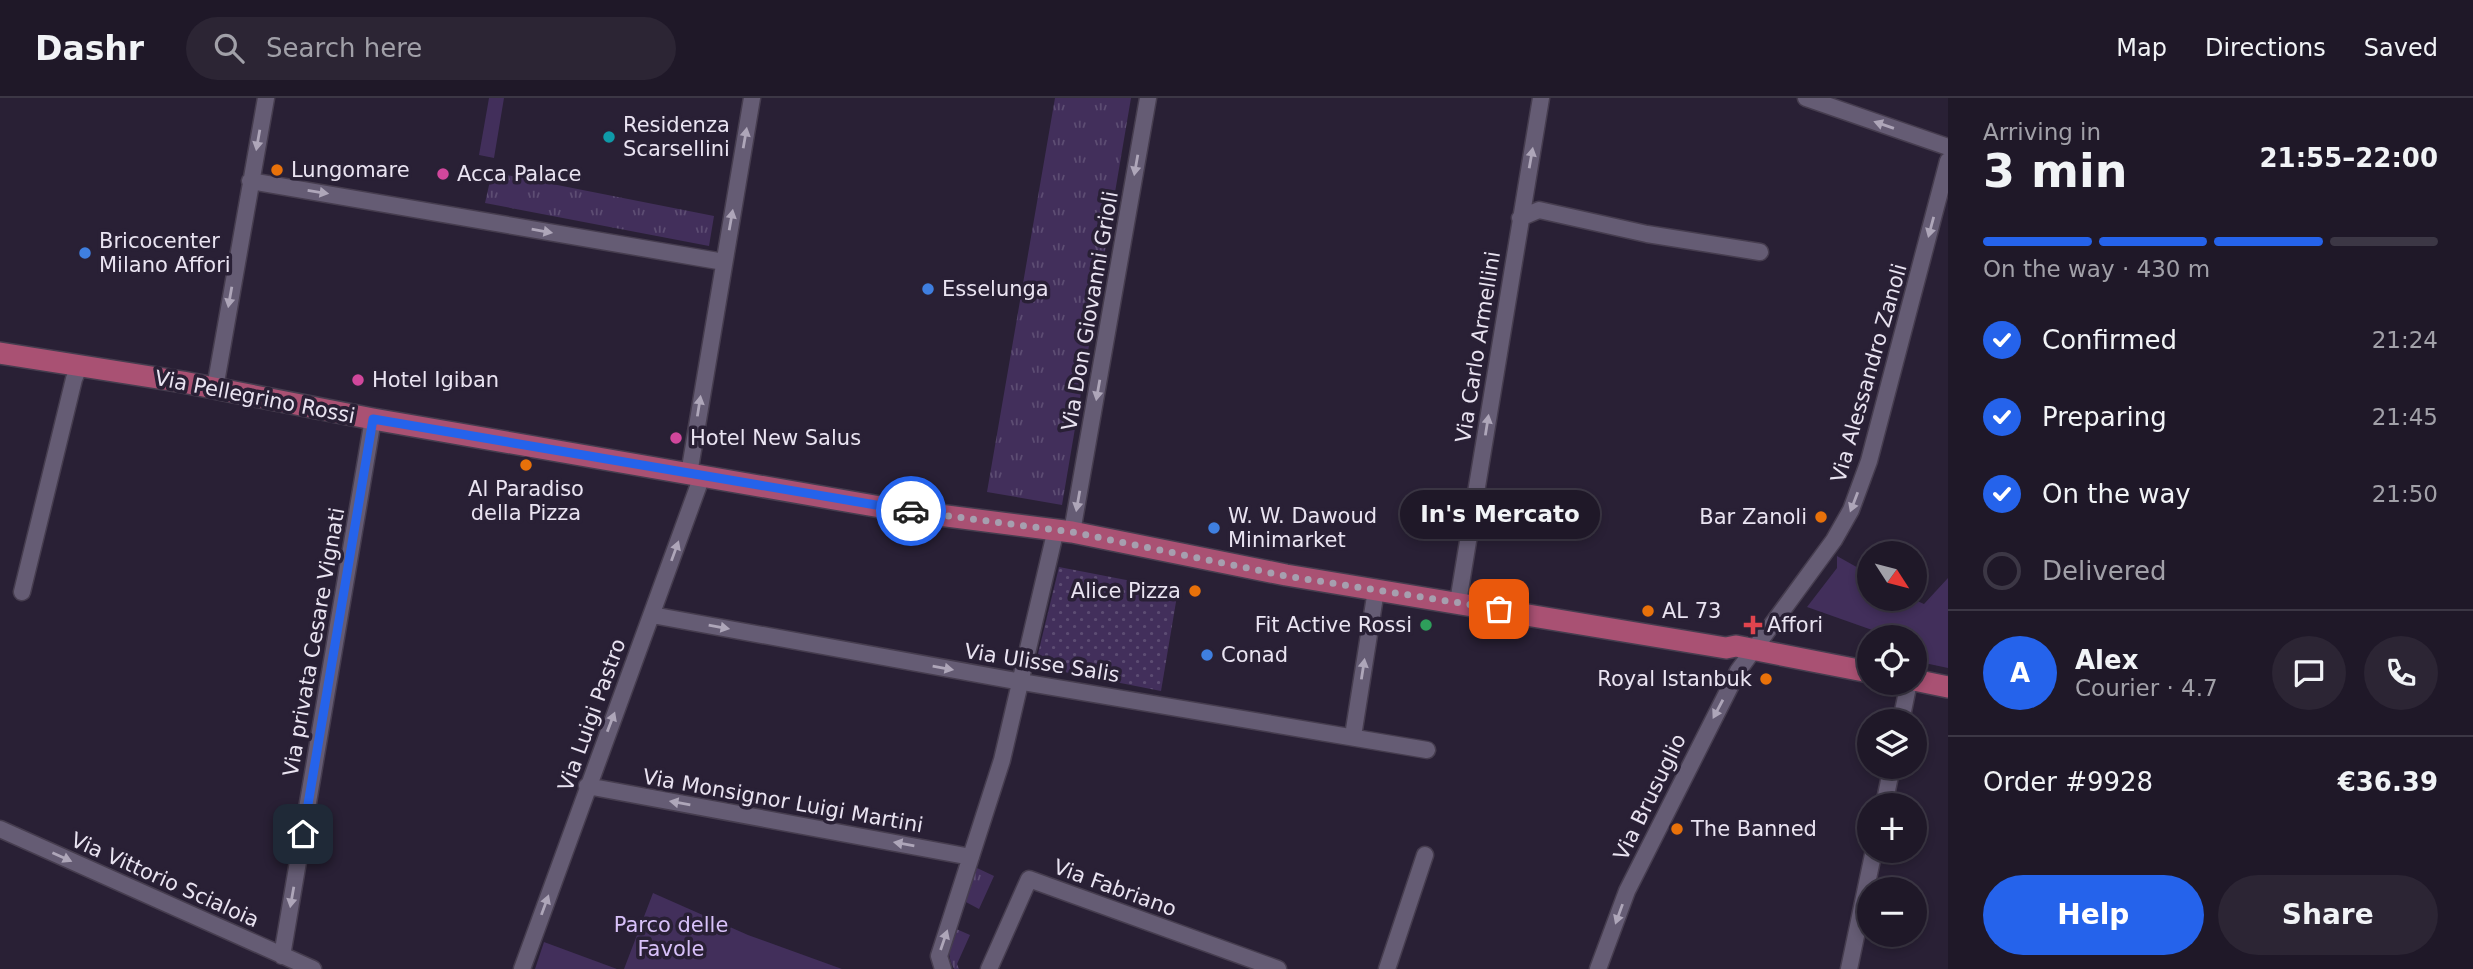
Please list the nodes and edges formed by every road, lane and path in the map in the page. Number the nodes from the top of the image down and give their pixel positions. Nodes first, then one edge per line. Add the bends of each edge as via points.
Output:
1 (266, 98) edge
2 (752, 98) edge
3 (1147, 98) edge
4 (1541, 98) edge
5 (1806, 98) edge
6 (1948, 147) edge
7 (1948, 161) edge
8 (250, 181) junction
9 (1520, 218) junction
10 (1760, 252) dead end
11 (724, 262) junction
12 (0, 353) edge
13 (80, 365) junction
14 (215, 388) junction
15 (373, 419) junction
16 (695, 475) junction
17 (1064, 531) junction
18 (1376, 590) junction
19 (22, 592) dead end
20 (1458, 602) junction
21 (652, 615) junction
22 (1752, 650) junction
23 (1857, 670) edge
24 (1022, 682) junction
25 (1927, 683) edge
26 (1948, 687) edge
27 (1353, 737) junction
28 (1427, 750) dead end
29 (587, 786) junction
30 (0, 829) edge
31 (1425, 855) dead end
32 (971, 857) junction
33 (1871, 863) edge
34 (282, 956) junction
35 (313, 969) edge
36 (522, 969) edge
37 (943, 969) edge
38 (989, 969) edge
39 (1278, 969) edge
40 (1387, 969) edge
41 (1598, 969) edge
42 (1849, 969) edge

1 -> 8 street
11 -> 2 street, Via Luigi Pastro
3 -> 17 street, Via Don Giovanni Grioli
9 -> 4 street, Via Carlo Armellini
6 -> 5 street
7 -> 22 street, Via Alessandro Zanoli via 1870,461 1851,510
8 -> 11 street
8 -> 14 street
9 - 10 street via 1539,210
20 -> 9 street, Via Carlo Armellini
16 -> 11 street, Via Luigi Pastro
12 - 13 main road, Via Pellegrino Rossi
13 - 14 main road, Via Pellegrino Rossi
13 - 19 street
14 - 15 main road, Via Pellegrino Rossi
15 - 16 main road, Via Pellegrino Rossi
15 -> 34 street, Via privata Cesare Vignati
16 - 17 main road, Via Pellegrino Rossi via 892,509
21 -> 16 street, Via Luigi Pastro
17 - 18 main road, Via Pellegrino Rossi
17 - 24 street, Via Don Giovanni Grioli
18 - 20 main road, Via Pellegrino Rossi
27 -> 18 street
20 - 22 main road, Via Pellegrino Rossi
21 -> 24 street, Via Ulisse Salis
29 -> 21 street, Via Luigi Pastro
22 - 23 main road, Via Pellegrino Rossi
22 -> 41 street, Via Brusuglio via 1627,891
24 - 27 street, Via Ulisse Salis
24 - 32 street, Via Don Giovanni Grioli
25 - 26 main road
27 - 28 street, Via Ulisse Salis
32 -> 29 street, Via Monsignor Luigi Martini
36 -> 29 street, Via Luigi Pastro
30 -> 34 street, Via Vittorio Scialoia
31 - 40 street
37 -> 32 street, Via Don Giovanni Grioli via 939,957
33 - 42 street
34 - 35 street, Via Vittorio Scialoia
38 - 39 street, Via Fabriano via 1029,879

